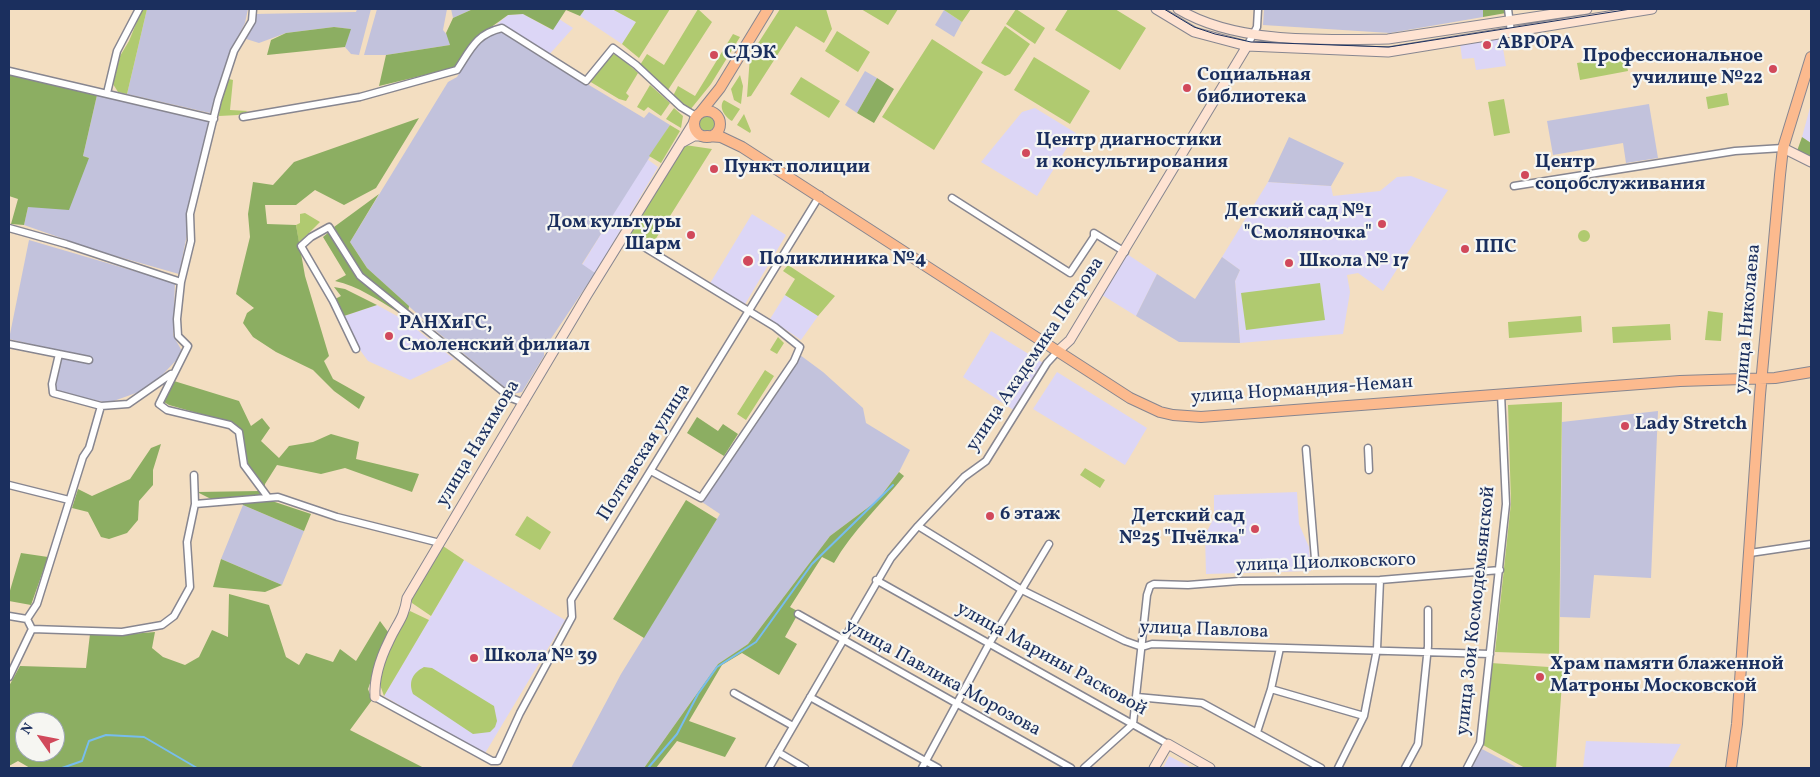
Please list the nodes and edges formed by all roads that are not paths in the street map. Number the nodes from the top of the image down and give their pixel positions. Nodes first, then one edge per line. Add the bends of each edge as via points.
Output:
1 (139, 9) edge
2 (253, 9) edge
3 (768, 9) edge
4 (1156, 9) edge
5 (1178, 9) edge
6 (1258, 9) edge
7 (1508, 9) edge
8 (1587, 9) edge
9 (1652, 9) edge
10 (1509, 20) junction
11 (1511, 32) junction
12 (1254, 34) junction
13 (1247, 46) junction
14 (1811, 57) edge
15 (9, 71) edge
16 (720, 88) junction
17 (107, 93) junction
18 (243, 117) dead end
19 (697, 117) junction
20 (214, 119) junction
21 (718, 119) junction
22 (705, 136) junction
23 (683, 142) junction
24 (742, 147) junction
25 (1783, 148) junction
26 (1811, 162) edge
27 (1514, 186) dead end
28 (820, 195) junction
29 (952, 198) dead end
30 (9, 228) edge
31 (626, 236) junction
32 (1125, 252) junction
33 (181, 282) junction
34 (748, 311) junction
35 (9, 344) edge
36 (356, 349) dead end
37 (1058, 351) junction
38 (59, 354) junction
39 (89, 360) dead end
40 (174, 372) junction
41 (1811, 372) edge
42 (1762, 379) junction
43 (1501, 394) junction
44 (524, 403) junction
45 (102, 406) junction
46 (1306, 448) dead end
47 (1368, 448) dead end
48 (1369, 470) dead end
49 (651, 471) junction
50 (194, 474) dead end
51 (9, 485) edge
52 (267, 496) junction
53 (69, 500) junction
54 (195, 504) junction
55 (918, 526) junction
56 (440, 543) junction
57 (1049, 544) dead end
58 (1811, 544) edge
59 (1750, 553) junction
60 (1315, 559) dead end
61 (1500, 570) junction
62 (876, 580) junction
63 (1380, 580) junction
64 (1022, 590) junction
65 (1428, 610) dead end
66 (798, 614) dead end
67 (9, 616) edge
68 (27, 619) junction
69 (32, 629) junction
70 (842, 640) junction
71 (989, 644) junction
72 (1142, 647) junction
73 (1280, 648) junction
74 (1377, 649) junction
75 (1427, 650) junction
76 (1490, 654) junction
77 (9, 677) edge
78 (1271, 689) junction
79 (734, 693) dead end
80 (375, 697) joint
81 (1137, 697) junction
82 (810, 698) junction
83 (957, 705) junction
84 (1364, 716) junction
85 (1133, 724) junction
86 (793, 726) junction
87 (1256, 732) junction
88 (1168, 744) junction
89 (778, 752) junction
90 (924, 765) edge
91 (769, 768) edge
92 (805, 768) edge
93 (938, 768) edge
94 (1071, 768) edge
95 (1084, 768) edge
96 (1154, 768) edge
97 (1210, 768) edge
98 (1322, 768) edge
99 (1338, 768) edge
100 (1405, 768) edge
101 (1467, 768) edge
102 (1731, 768) edge

1 - 17 street via 117,51
2 - 20 street via 252,21 234,51
3 - 16 main road
4 - 13 street via 1194,32
5 - 12 street via 1198,21
6 - 12 street
7 - 10 street
8 - 10 street
9 - 11 street
10 - 11 street
10 - 12 street via 1388,39
11 - 13 street via 1388,52
12 - 13 street
13 - 32 street, улица Академика Петрова
14 - 25 main road, улица Николаева
15 - 17 street
16 - 19 main road
16 - 21 main road via 714,106
17 - 20 street
18 - 19 street via 360,97 457,70 479,37 502,28 586,80 613,48
19 - 21 main road via 712,112
19 - 22 main road via 695,129
19 - 23 street, улица Нахимова
20 - 33 street via 190,214 192,241
21 - 22 main road via 716,132
21 - 24 main road
22 - 23 street via 694,136
22 - 24 main road via 721,138
23 - 31 street, улица Нахимова
24 - 28 main road, улица Нормандия-Неман
25 - 26 street
25 - 27 street via 1734,151
25 - 42 main road, улица Николаева
28 - 34 street, Полтавская улица
28 - 37 main road, улица Нормандия-Неман
29 - 32 street via 1070,273 1094,238 1094,233
30 - 33 street
31 - 34 street
31 - 44 street, улица Нахимова via 587,295
32 - 37 street, улица Академика Петрова via 1070,340
33 - 40 street via 178,336 188,346
34 - 49 street, Полтавская улица
34 - 49 street via 800,347 794,361 701,498
35 - 38 street
36 - 44 street via 301,246 329,227 360,276 511,398
37 - 43 main road, улица Нормандия-Неман via 1130,398 1173,415 1201,417
37 - 55 street, улица Академика Петрова via 1047,363 986,461 964,477
38 - 39 street
38 - 45 street via 53,394
40 - 45 street via 128,404
40 - 52 street via 159,404 167,410 230,425 239,432 244,465
41 - 42 main road, улица Нормандия-Неман
42 - 43 main road, улица Нормандия-Неман via 1680,381
42 - 59 main road, улица Николаева
43 - 61 street, улица Зои Космодемьянской via 1506,504
44 - 56 street, улица Нахимова
45 - 53 street via 90,448 83,457
46 - 60 street
47 - 48 street
49 - 80 street, Полтавская улица via 571,600 572,617 498,761 492,761
50 - 54 street
51 - 53 street
52 - 54 street
52 - 56 street
53 - 68 street via 37,604
54 - 69 street via 187,542 190,587 174,616 162,625 122,632
55 - 62 street, улица Академика Петрова
55 - 64 street, улица Павлова
56 - 80 street, улица Нахимова via 407,598 405,614 389,640 374,679
57 - 64 street
58 - 59 street
59 - 102 main road, улица Николаева
61 - 63 street, улица Циолковского
61 - 76 street, улица Зои Космодемьянской
62 - 70 street, улица Академика Петрова
62 - 71 street, улица Марины Расковой
63 - 72 street, улица Циолковского via 1154,584 1147,595
63 - 74 street
64 - 71 street
64 - 72 street, улица Павлова
65 - 75 street
66 - 70 street, улица Павлика Морозова
67 - 68 street
68 - 69 street
69 - 77 street
70 - 82 street, улица Академика Петрова
70 - 83 street, улица Павлика Морозова
71 - 83 street
71 - 85 street, улица Марины Расковой
72 - 73 street, улица Павлова via 1152,644
72 - 81 street
73 - 74 street, улица Павлова
73 - 78 street
74 - 75 street, улица Павлова
74 - 84 street
75 - 76 street, улица Павлова
75 - 100 street via 1418,744
76 - 101 street, улица Зои Космодемьянской via 1480,743
78 - 84 street
78 - 87 street
79 - 86 street
81 - 85 street
81 - 87 street via 1202,703
82 - 86 street, улица Академика Петрова
82 - 90 street
83 - 90 street
83 - 94 street, улица Павлика Морозова
84 - 99 street
85 - 88 street, улица Марины Расковой
85 - 95 street
86 - 89 street, улица Академика Петрова
87 - 98 street
88 - 96 street
88 - 97 street, улица Марины Расковой
89 - 91 street, улица Академика Петрова
89 - 92 street
90 - 93 street

